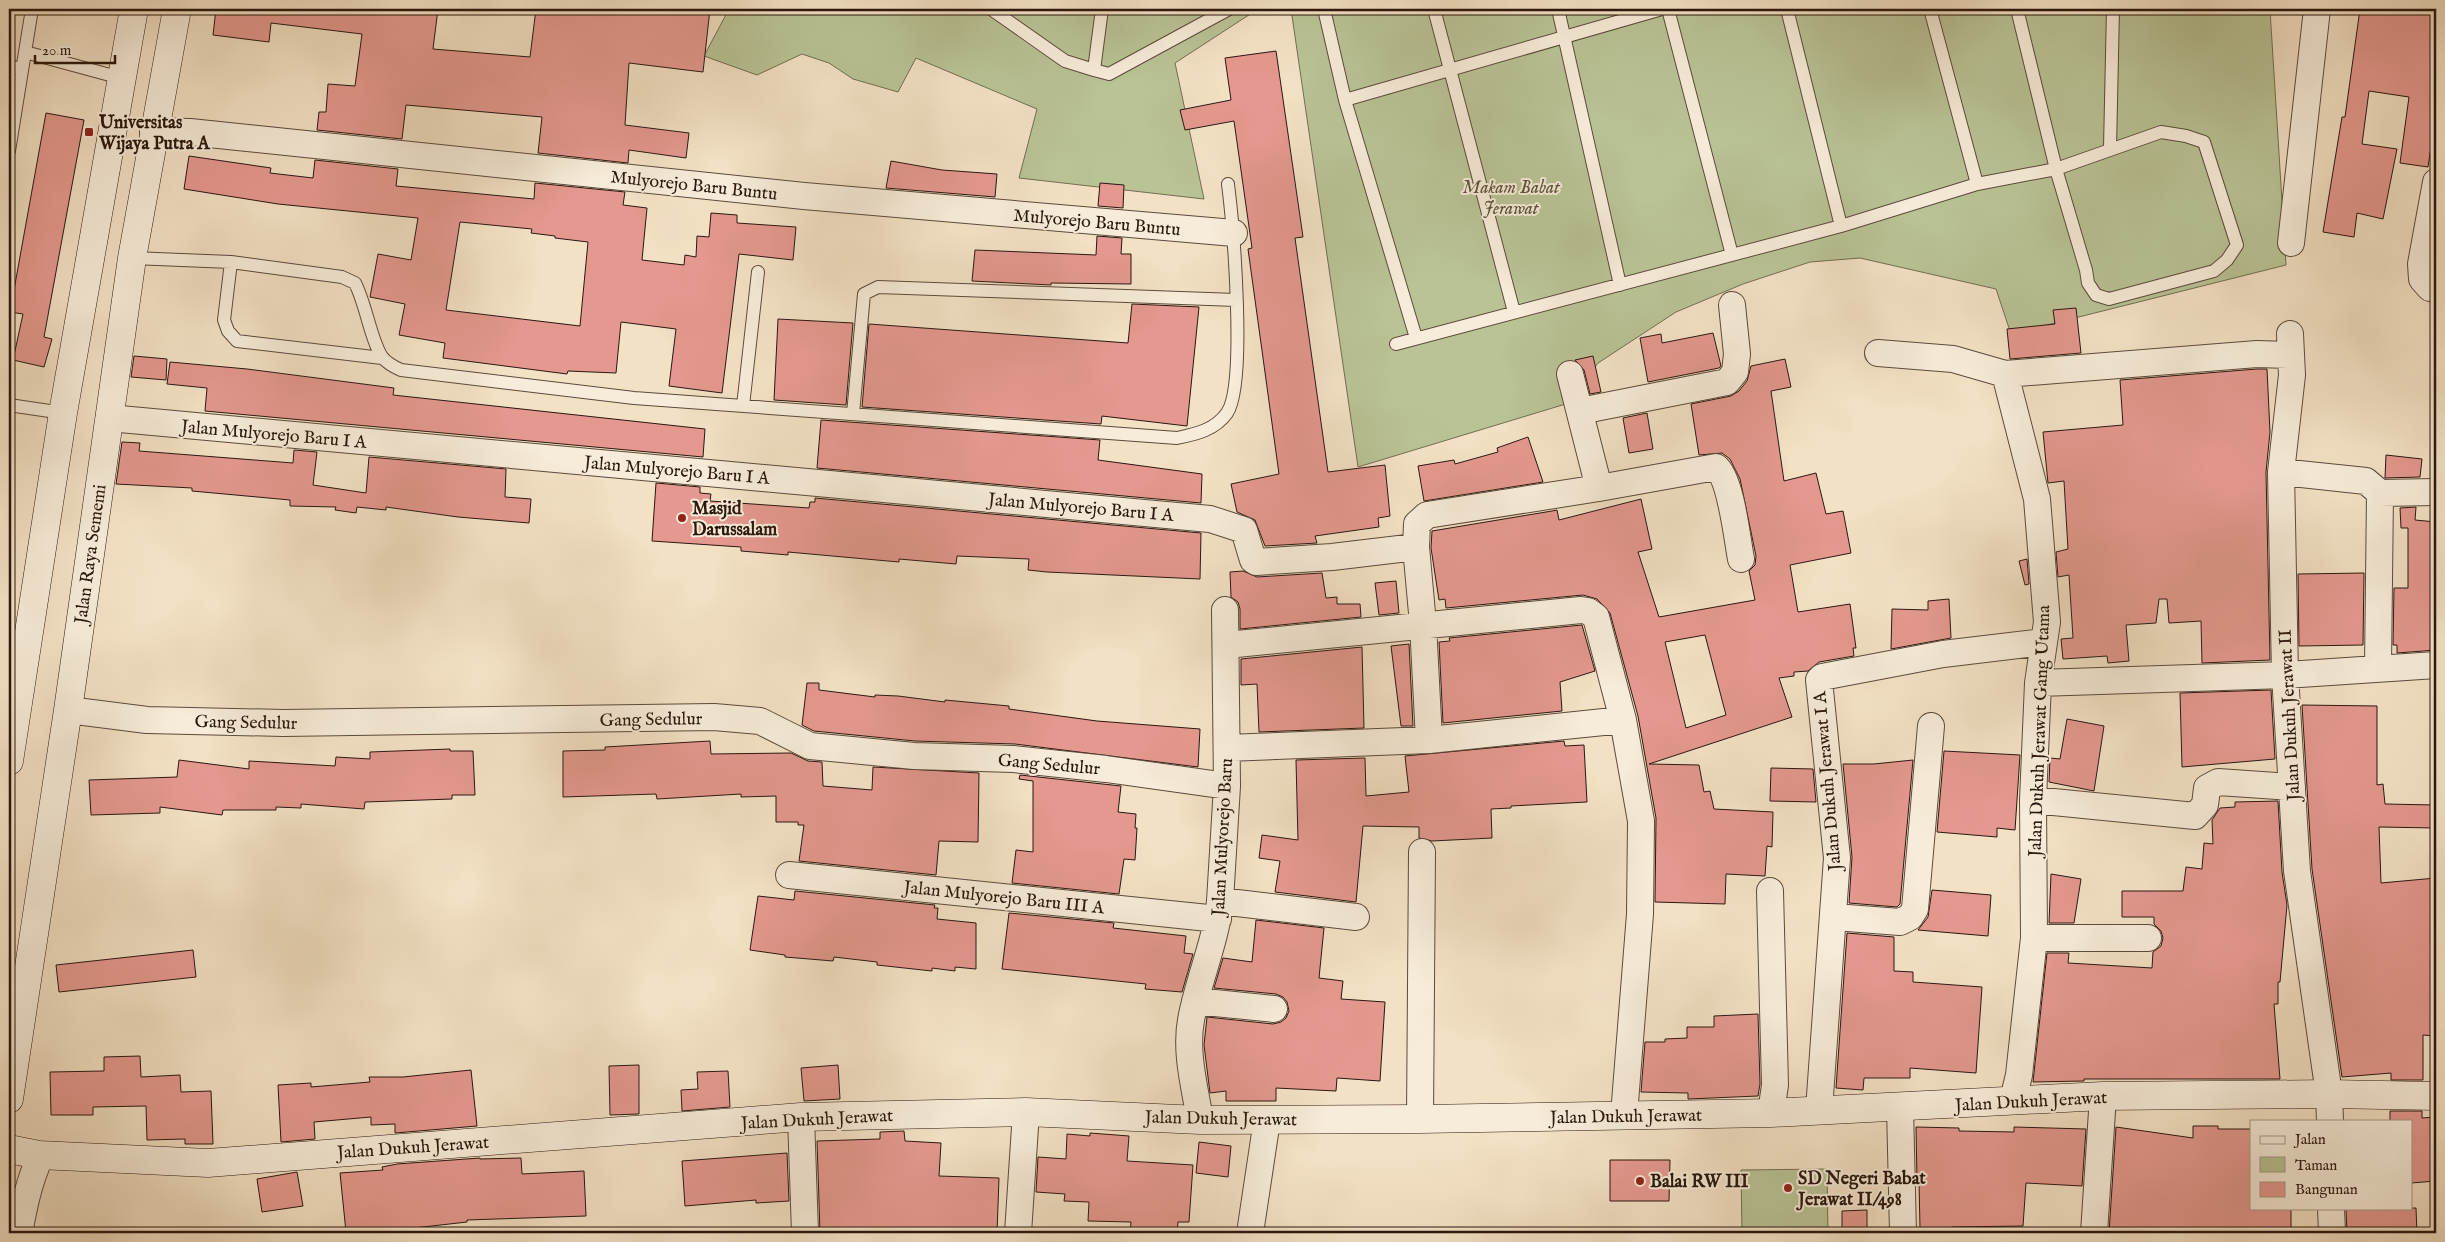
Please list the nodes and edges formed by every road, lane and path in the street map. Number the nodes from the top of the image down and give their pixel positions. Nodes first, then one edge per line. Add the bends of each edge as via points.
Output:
1 (32, 9) edge
2 (134, 9) edge
3 (177, 9) edge
4 (991, 9) edge
5 (1102, 9) edge
6 (1229, 9) edge
7 (1324, 9) edge
8 (1434, 9) edge
9 (1558, 9) edge
10 (1662, 9) edge
11 (1668, 9) edge
12 (1788, 9) edge
13 (1930, 9) edge
14 (2017, 9) edge
15 (2113, 9) edge
16 (2317, 9) edge
17 (1564, 37) junction
18 (25, 52) junction
19 (15, 67) edge
20 (1450, 69) junction
21 (1094, 70) junction
22 (121, 78) junction
23 (1345, 100) junction
24 (171, 132) junction
25 (2110, 148) junction
26 (9, 151) edge
27 (2056, 169) junction
28 (2436, 182) edge
29 (1228, 184) dead end
30 (1977, 184) junction
31 (1841, 226) junction
32 (1234, 233) junction
33 (2290, 243) dead end
34 (1732, 255) junction
35 (132, 258) junction
36 (231, 262) junction
37 (758, 272) dead end
38 (1620, 285) junction
39 (2436, 289) edge
40 (1236, 300) junction
41 (1732, 305) dead end
42 (1514, 312) junction
43 (1416, 338) junction
44 (1396, 344) dead end
45 (1878, 353) dead end
46 (382, 358) junction
47 (1570, 374) dead end
48 (2005, 374) junction
49 (9, 405) edge
50 (743, 406) junction
51 (1580, 411) junction
52 (63, 413) junction
53 (853, 414) junction
54 (127, 420) junction
55 (2281, 472) junction
56 (1599, 488) junction
57 (2436, 492) edge
58 (2380, 493) junction
59 (1416, 547) junction
60 (1740, 559) dead end
61 (1225, 610) dead end
62 (1423, 624) junction
63 (2044, 642) junction
64 (1227, 645) junction
65 (2436, 665) edge
66 (2378, 667) junction
67 (2285, 675) junction
68 (2038, 683) junction
69 (86, 713) junction
70 (1623, 720) junction
71 (1930, 726) dead end
72 (1429, 740) junction
73 (1227, 748) junction
74 (9, 761) edge
75 (1227, 786) junction
76 (2292, 787) junction
77 (2033, 800) junction
78 (1422, 852) dead end
79 (789, 875) dead end
80 (1770, 891) dead end
81 (1219, 910) junction
82 (1834, 916) junction
83 (1356, 918) dead end
84 (2034, 938) junction
85 (2148, 938) dead end
86 (1195, 1000) junction
87 (1274, 1009) dead end
88 (2329, 1094) junction
89 (2104, 1096) junction
90 (2436, 1096) edge
91 (9, 1099) edge
92 (2013, 1100) junction
93 (1900, 1108) junction
94 (1819, 1110) junction
95 (1026, 1112) junction
96 (1771, 1113) junction
97 (1624, 1115) junction
98 (801, 1117) junction
99 (1420, 1119) junction
100 (1200, 1120) junction
101 (1267, 1120) junction
102 (2330, 1120) edge
103 (27, 1152) edge
104 (2331, 1210) edge
105 (19, 1233) edge
106 (805, 1233) edge
107 (1018, 1233) edge
108 (1250, 1233) edge
109 (1903, 1233) edge
110 (2094, 1233) edge
111 (2332, 1233) edge

1 - 18 lane
2 - 22 street
3 - 24 street, Jalan Raya Sememi
4 - 21 lane via 1065,61
5 - 21 lane
6 - 21 lane via 1109,74
7 - 23 lane
8 - 20 lane
9 - 17 lane
10 - 17 lane
11 - 34 lane
12 - 31 lane
13 - 30 lane
14 - 27 lane
15 - 25 lane
16 - 33 street
17 - 20 lane
17 - 38 lane
18 - 19 lane
18 - 22 lane
19 - 26 lane
20 - 23 lane
20 - 42 lane
22 - 52 street
23 - 43 lane
24 - 32 street, Mulyorejo Baru Buntu via 804,196
24 - 35 street, Jalan Raya Sememi
25 - 27 lane
25 - 27 lane via 2161,132 2204,142 2237,245 2227,260 2214,271 2109,299 2096,295 2088,283
27 - 30 lane
28 - 39 street via 2421,264 2422,279 2430,288
29 - 32 lane
30 - 31 lane
31 - 34 lane
32 - 40 lane
34 - 38 lane
35 - 36 lane
35 - 54 street, Jalan Raya Sememi
36 - 46 lane via 342,277 355,283
36 - 46 lane via 224,320 228,331 238,342
37 - 50 lane
38 - 42 lane
40 - 53 lane via 871,289 864,294
40 - 53 lane via 1236,379 1228,411 1220,422 1201,433 1177,438
41 - 51 street via 1737,354 1735,372 1727,382
42 - 43 lane
43 - 44 lane
45 - 48 street via 1953,359
46 - 50 lane via 401,370 634,398
47 - 51 street
48 - 55 street, Jalan Dukuh Jerawat II via 2257,354 2290,345 2292,375
48 - 63 street, Jalan Dukuh Jerawat Gang Utama via 2037,499 2048,622
49 - 52 lane
50 - 53 lane
51 - 56 street
52 - 74 street
54 - 59 street, Jalan Mulyorejo Baru I A via 1210,519 1244,530 1256,562
54 - 69 street, Jalan Raya Sememi
55 - 58 street via 2366,481
55 - 67 street, Jalan Dukuh Jerawat II
56 - 59 street via 1427,516 1419,520 1415,528
56 - 60 street via 1716,467 1722,474 1728,496
57 - 58 street
58 - 66 street
59 - 62 street
61 - 64 street, Jalan Mulyorejo Baru
62 - 64 street
62 - 70 street via 1588,611 1596,617
62 - 72 street
63 - 68 street, Jalan Dukuh Jerawat Gang Utama
63 - 82 street, Jalan Dukuh Jerawat I A via 1943,654 1819,680 1837,858
64 - 73 street, Jalan Mulyorejo Baru
65 - 66 street
66 - 67 street
67 - 68 street
67 - 76 street, Jalan Dukuh Jerawat II
68 - 77 street, Jalan Dukuh Jerawat Gang Utama
69 - 75 street, Gang Sedulur via 147,720 283,723 714,717 760,721 810,746 914,756 1013,759
69 - 91 street, Jalan Raya Sememi
70 - 72 street
70 - 97 street via 1641,821 1640,914
71 - 82 street via 1915,909 1910,917 1900,922
72 - 73 street
73 - 75 street, Jalan Mulyorejo Baru
75 - 81 street, Jalan Mulyorejo Baru
76 - 77 street via 2218,782 2207,788 2205,805 2195,816
76 - 88 street, Jalan Dukuh Jerawat II via 2297,871
77 - 84 street, Jalan Dukuh Jerawat Gang Utama
78 - 99 street
79 - 81 street, Jalan Mulyorejo Baru III A
80 - 96 street via 1775,1084
81 - 83 street, Jalan Mulyorejo Baru III A
81 - 86 street, Jalan Mulyorejo Baru
82 - 94 street, Jalan Dukuh Jerawat I A
84 - 85 street
84 - 92 street, Jalan Dukuh Jerawat Gang Utama via 2019,1075
86 - 87 street
86 - 100 street, Jalan Mulyorejo Baru via 1190,1022 1189,1054
88 - 89 street, Jalan Dukuh Jerawat
88 - 90 street, Jalan Dukuh Jerawat
88 - 102 street, Jalan Dukuh Jerawat II
89 - 92 street, Jalan Dukuh Jerawat
89 - 110 street
92 - 93 street, Jalan Dukuh Jerawat
93 - 94 street, Jalan Dukuh Jerawat
93 - 109 street
94 - 96 street, Jalan Dukuh Jerawat
95 - 98 street, Jalan Dukuh Jerawat
95 - 100 street, Jalan Dukuh Jerawat
95 - 107 street
96 - 97 street, Jalan Dukuh Jerawat
97 - 99 street, Jalan Dukuh Jerawat
98 - 103 street, Jalan Dukuh Jerawat via 208,1163
98 - 106 street
99 - 101 street, Jalan Dukuh Jerawat
100 - 101 street, Jalan Dukuh Jerawat
101 - 108 street
103 - 105 street via 32,1176
104 - 111 street

